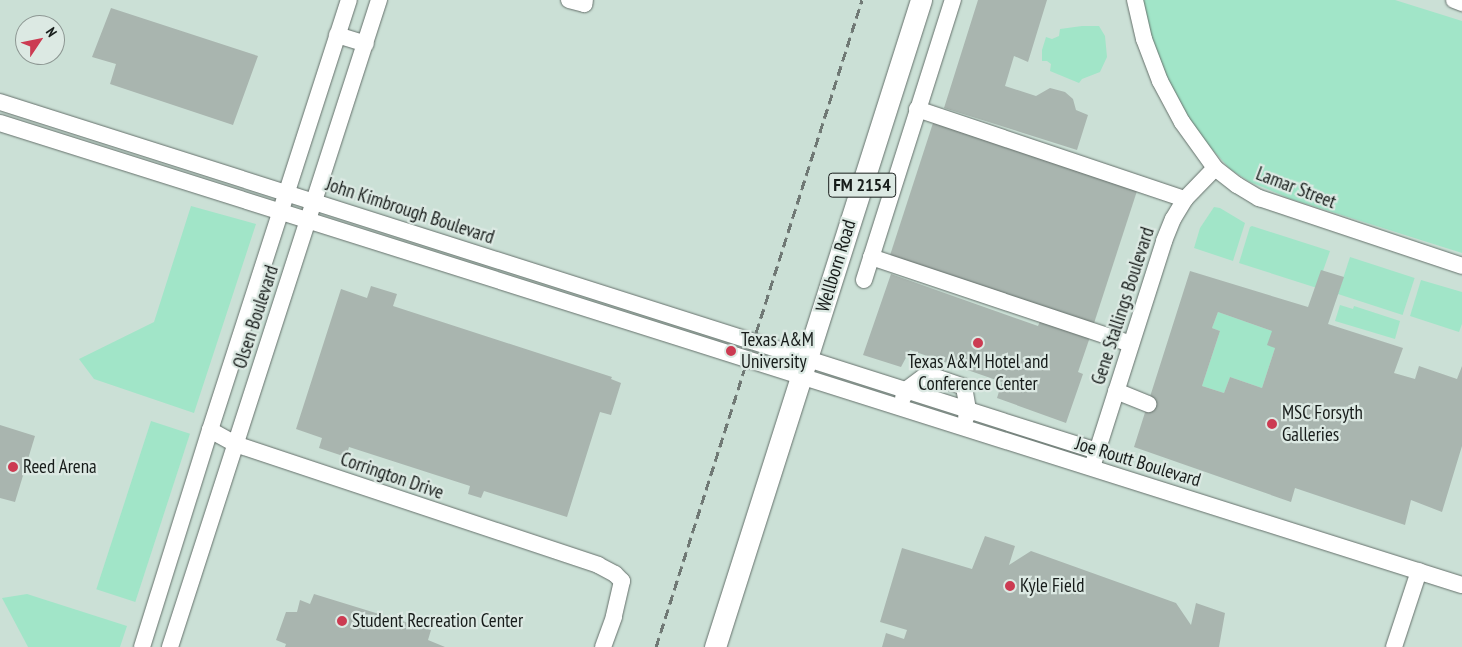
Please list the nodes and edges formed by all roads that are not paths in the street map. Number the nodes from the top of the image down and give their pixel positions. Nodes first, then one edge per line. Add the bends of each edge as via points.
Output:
1 (349, 0) edge
2 (379, 0) edge
3 (569, 0) edge
4 (585, 0) edge
5 (921, 0) edge
6 (953, 0) edge
7 (1135, 0) edge
8 (1454, 0) edge
9 (1462, 3) edge
10 (337, 35) junction
11 (366, 44) junction
12 (0, 102) edge
13 (917, 109) junction
14 (0, 122) edge
15 (1215, 168) junction
16 (287, 193) junction
17 (1185, 199) junction
18 (315, 201) junction
19 (280, 212) junction
20 (309, 221) junction
21 (486, 256) junction
22 (871, 257) junction
23 (430, 260) junction
24 (1462, 266) edge
25 (523, 267) junction
26 (864, 280) dead end
27 (516, 287) junction
28 (1131, 344) junction
29 (805, 368) junction
30 (906, 390) junction
31 (1116, 391) junction
32 (1148, 404) dead end
33 (900, 407) junction
34 (968, 410) junction
35 (964, 428) junction
36 (210, 430) junction
37 (235, 444) junction
38 (1097, 451) junction
39 (1092, 468) junction
40 (1420, 571) junction
41 (1462, 585) edge
42 (142, 647) edge
43 (170, 647) edge
44 (604, 647) edge
45 (715, 647) edge
46 (1394, 647) edge

1 - 10 street, Olsen Boulevard
2 - 11 street, Olsen Boulevard
3 - 4 street via 584,4
5 - 29 main road, Wellborn Road / FM 2154
6 - 13 street
7 - 15 street, Lamar Street via 1144,39 1160,81 1182,122
8 - 9 street
10 - 11 street
10 - 16 street, Olsen Boulevard
11 - 18 street, Olsen Boulevard
12 - 16 street, John Kimbrough Boulevard
13 - 17 street
13 - 22 street
14 - 19 street
15 - 17 street, Gene Stallings Boulevard
15 - 24 street, Lamar Street via 1259,198
16 - 18 street, John Kimbrough Boulevard
16 - 19 street, Olsen Boulevard
17 - 28 street, Gene Stallings Boulevard via 1164,241
18 - 20 street, Olsen Boulevard
18 - 21 street, John Kimbrough Boulevard
19 - 20 street
19 - 36 street, Olsen Boulevard
20 - 23 street
20 - 37 street, Olsen Boulevard
21 - 23 street via 469,260 438,252
21 - 25 street, John Kimbrough Boulevard
22 - 26 street
22 - 28 street
23 - 27 street
25 - 27 street
25 - 29 street, John Kimbrough Boulevard
27 - 29 street
28 - 31 street, Gene Stallings Boulevard
29 - 30 street, Joe Routt Boulevard
29 - 33 street, Joe Routt Boulevard
29 - 45 main road, Wellborn Road / FM 2154
30 - 33 street
30 - 34 street, Joe Routt Boulevard
31 - 32 street
31 - 38 street, Gene Stallings Boulevard
33 - 35 street, Joe Routt Boulevard
34 - 35 street
34 - 38 street, Joe Routt Boulevard
35 - 39 street, Joe Routt Boulevard
36 - 37 street, Corrington Drive
36 - 42 street, Olsen Boulevard
37 - 43 street, Olsen Boulevard
37 - 44 street, Corrington Drive via 598,565 616,574 622,581
38 - 39 street, Gene Stallings Boulevard
39 - 40 street, Joe Routt Boulevard
40 - 41 street, Joe Routt Boulevard
40 - 46 street

